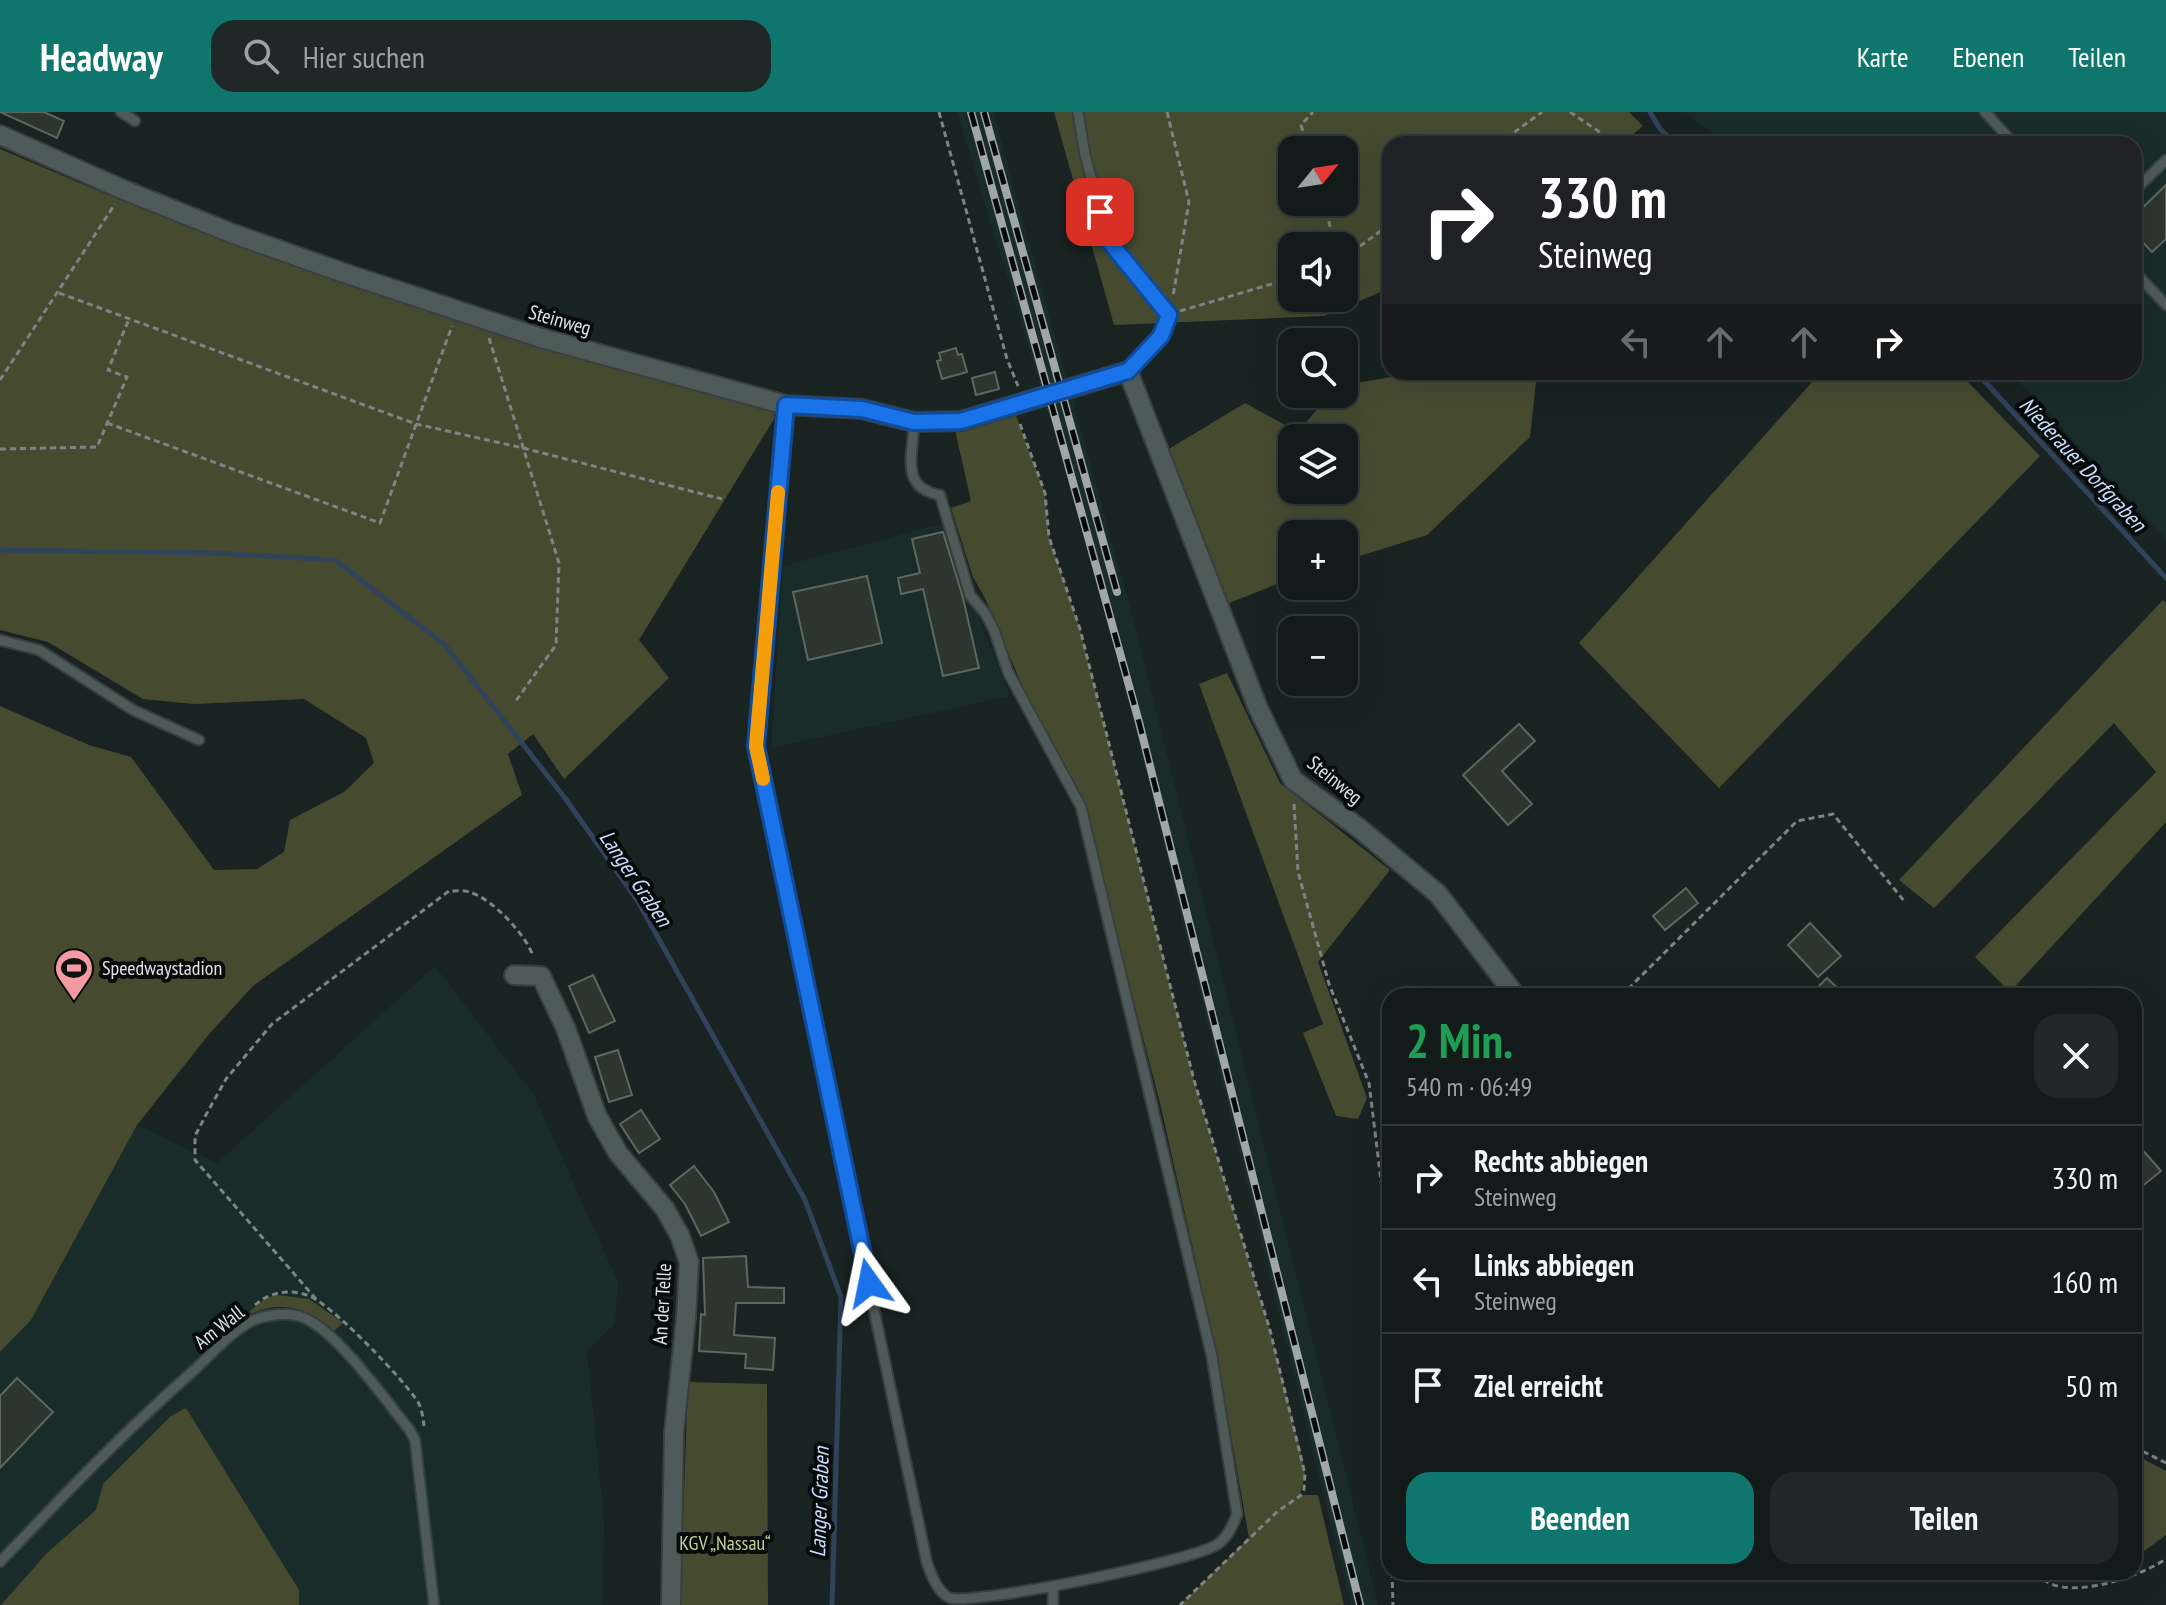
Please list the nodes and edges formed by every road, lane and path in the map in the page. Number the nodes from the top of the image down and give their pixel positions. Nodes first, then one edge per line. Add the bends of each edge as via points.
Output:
1 (121, 112) edge
2 (939, 112) edge
3 (1078, 112) edge
4 (1167, 112) edge
5 (1313, 112) edge
6 (1542, 112) edge
7 (1570, 112) edge
8 (1985, 112) edge
9 (135, 121) dead end
10 (0, 135) edge
11 (1304, 136) edge
12 (1509, 136) edge
13 (1603, 136) edge
14 (2007, 136) edge
15 (2166, 160) edge
16 (2142, 183) edge
17 (124, 190) junction
18 (1382, 230) edge
19 (1358, 248) edge
20 (2142, 280) edge
21 (1278, 282) edge
22 (59, 293) junction
23 (2166, 305) edge
24 (458, 310) junction
25 (1169, 315) junction
26 (482, 318) junction
27 (129, 319) junction
28 (1128, 371) junction
29 (0, 380) edge
30 (1018, 403) junction
31 (786, 405) junction
32 (914, 422) junction
33 (107, 423) junction
34 (416, 424) junction
35 (523, 448) junction
36 (0, 449) edge
37 (722, 499) dead end
38 (0, 640) edge
39 (515, 702) dead end
40 (199, 740) dead end
41 (1293, 780) junction
42 (1905, 902) dead end
43 (514, 975) dead end
44 (541, 976) junction
45 (1510, 988) edge
46 (1629, 988) edge
47 (1382, 1189) edge
48 (316, 1299) dead end
49 (2142, 1451) edge
50 (2166, 1463) edge
51 (2166, 1559) edge
52 (0, 1562) edge
53 (2142, 1574) edge
54 (1392, 1580) edge
55 (2039, 1580) edge
56 (2131, 1580) edge
57 (2118, 1588) dead end
58 (1053, 1589) junction
59 (2050, 1591) dead end
60 (434, 1605) edge
61 (671, 1605) edge
62 (1053, 1605) edge
63 (1180, 1605) edge
64 (1393, 1605) edge

1 - 9 lane
2 - 30 path
3 - 25 lane via 1108,240
4 - 25 path via 1189,202
5 - 11 path via 1301,125
6 - 12 path
7 - 13 path
8 - 14 lane
10 - 17 street, Steinweg
15 - 16 lane
17 - 22 path
17 - 24 street, Steinweg via 231,233
18 - 19 path
20 - 23 lane
21 - 25 path
22 - 27 path
22 - 29 path
24 - 26 street, Steinweg
24 - 34 path
25 - 28 lane via 1161,336
26 - 31 street, Steinweg
26 - 35 path
27 - 33 path via 108,370 127,377
27 - 34 path
28 - 30 street, Steinweg
28 - 41 street, Steinweg via 1258,708
30 - 32 street, Steinweg via 961,421
30 - 63 path via 1194,1080 1270,1330 1305,1474 1300,1496
31 - 32 street, Steinweg via 862,409
31 - 58 lane via 756,746 927,1563 941,1591 955,1599
32 - 58 lane via 908,458 916,484 940,495 970,595 994,630 1008,672 1081,807 1212,1357 1236,1504 1233,1526 1217,1545
33 - 34 path via 380,523
33 - 36 path via 97,447
34 - 35 path
35 - 37 path
35 - 39 path via 559,563 556,645
38 - 40 lane via 39,650 133,710
41 - 45 street, Steinweg via 1438,894
41 - 47 path via 1298,872 1329,984 1369,1083
42 - 46 path via 1833,814 1797,821
43 - 44 street
44 - 48 path via 529,944 507,920 482,898 449,891 272,1024 226,1079 195,1136 195,1160
44 - 61 street, An der Telle via 597,1116 618,1153 665,1209 689,1262 674,1432
49 - 50 path
51 - 53 path
52 - 60 lane, Am Wall via 154,1405 239,1330 259,1318 298,1315 339,1345 415,1440
54 - 64 path
55 - 59 path
56 - 57 path
58 - 62 lane

